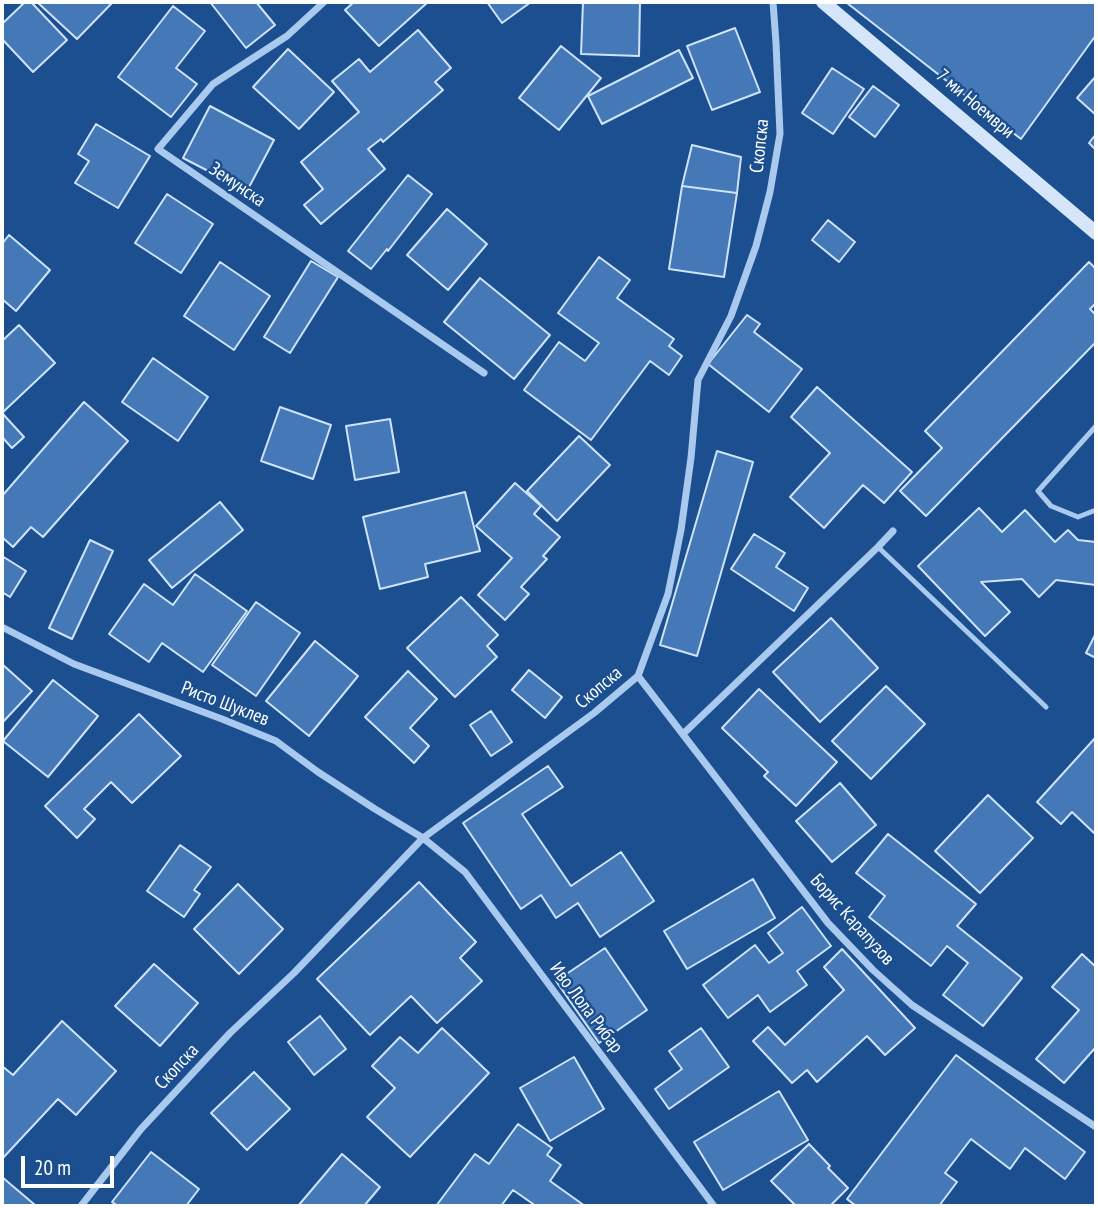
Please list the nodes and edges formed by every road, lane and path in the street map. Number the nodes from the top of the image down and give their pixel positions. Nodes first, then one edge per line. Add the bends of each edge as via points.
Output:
1 (324, 2) edge
2 (773, 2) edge
3 (827, 3) edge
4 (1096, 233) edge
5 (484, 373) dead end
6 (1096, 426) edge
7 (1096, 510) edge
8 (893, 531) dead end
9 (878, 547) junction
10 (2, 627) edge
11 (638, 676) junction
12 (1046, 707) dead end
13 (683, 734) junction
14 (423, 838) junction
15 (1096, 1128) edge
16 (81, 1206) edge
17 (714, 1206) edge

1 - 5 street, Земунска via 287,36 213,84 158,149
2 - 11 street, Скопска via 780,134 771,192 731,316 698,380 681,530 668,594
3 - 4 main road, 7 ми Ноември
6 - 7 lane via 1038,491 1051,506 1078,517
8 - 9 street
9 - 12 lane
9 - 13 street
10 - 14 street, Ристо Шуклев via 74,664 276,741
11 - 13 street, Борис Карапузов
11 - 14 street, Скопска
13 - 15 street, Борис Карапузов via 828,923 873,971 912,1005
14 - 16 street, Скопска via 150,1119
14 - 17 street, Иво Лола Рибар via 465,872

